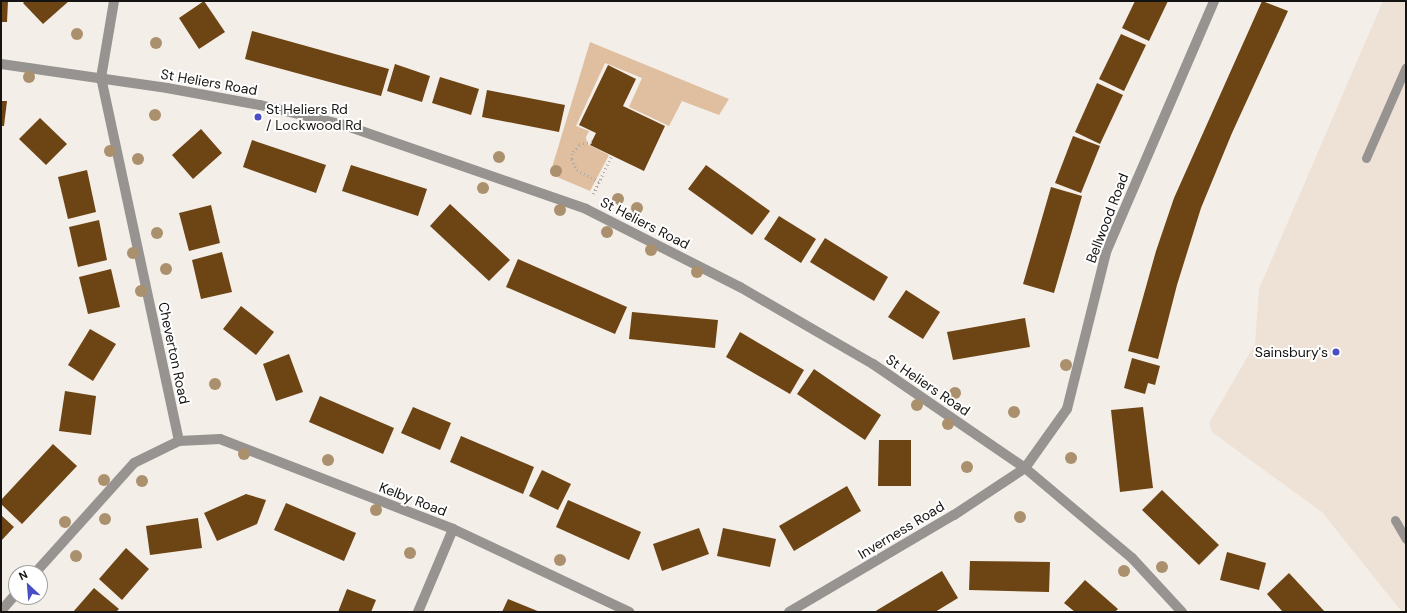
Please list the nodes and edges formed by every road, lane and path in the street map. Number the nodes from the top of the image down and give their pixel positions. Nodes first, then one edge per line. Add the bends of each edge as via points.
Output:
1 (114, 1) edge
2 (1214, 1) edge
3 (1, 64) edge
4 (1406, 67) edge
5 (101, 78) junction
6 (592, 142) dead end
7 (612, 155) dead end
8 (1366, 158) dead end
9 (600, 182) junction
10 (586, 209) junction
11 (179, 441) junction
12 (1025, 468) junction
13 (1395, 520) dead end
14 (453, 529) junction
15 (1406, 539) edge
16 (42, 565) edge
17 (8, 603) edge
18 (1, 610) edge
19 (418, 612) edge
20 (630, 612) edge
21 (789, 612) edge
22 (1182, 612) edge

1 - 5 street
2 - 12 street, Bellwood Road via 1106,252 1067,409
3 - 5 street, St Heliers Road
4 - 8 lane
5 - 10 street, St Heliers Road via 260,105 344,125
5 - 11 street, Cheverton Road
6 - 9 path via 579,145 572,158 577,170
7 - 9 path
9 - 10 path
10 - 12 street, St Heliers Road via 740,286 873,364
11 - 14 street, Kelby Road via 220,439
11 - 16 street via 134,463
12 - 21 street, Inverness Road via 954,515
12 - 22 street, St Heliers Road via 1132,558
13 - 15 lane
14 - 19 street
14 - 20 street, Kelby Road
17 - 18 street

